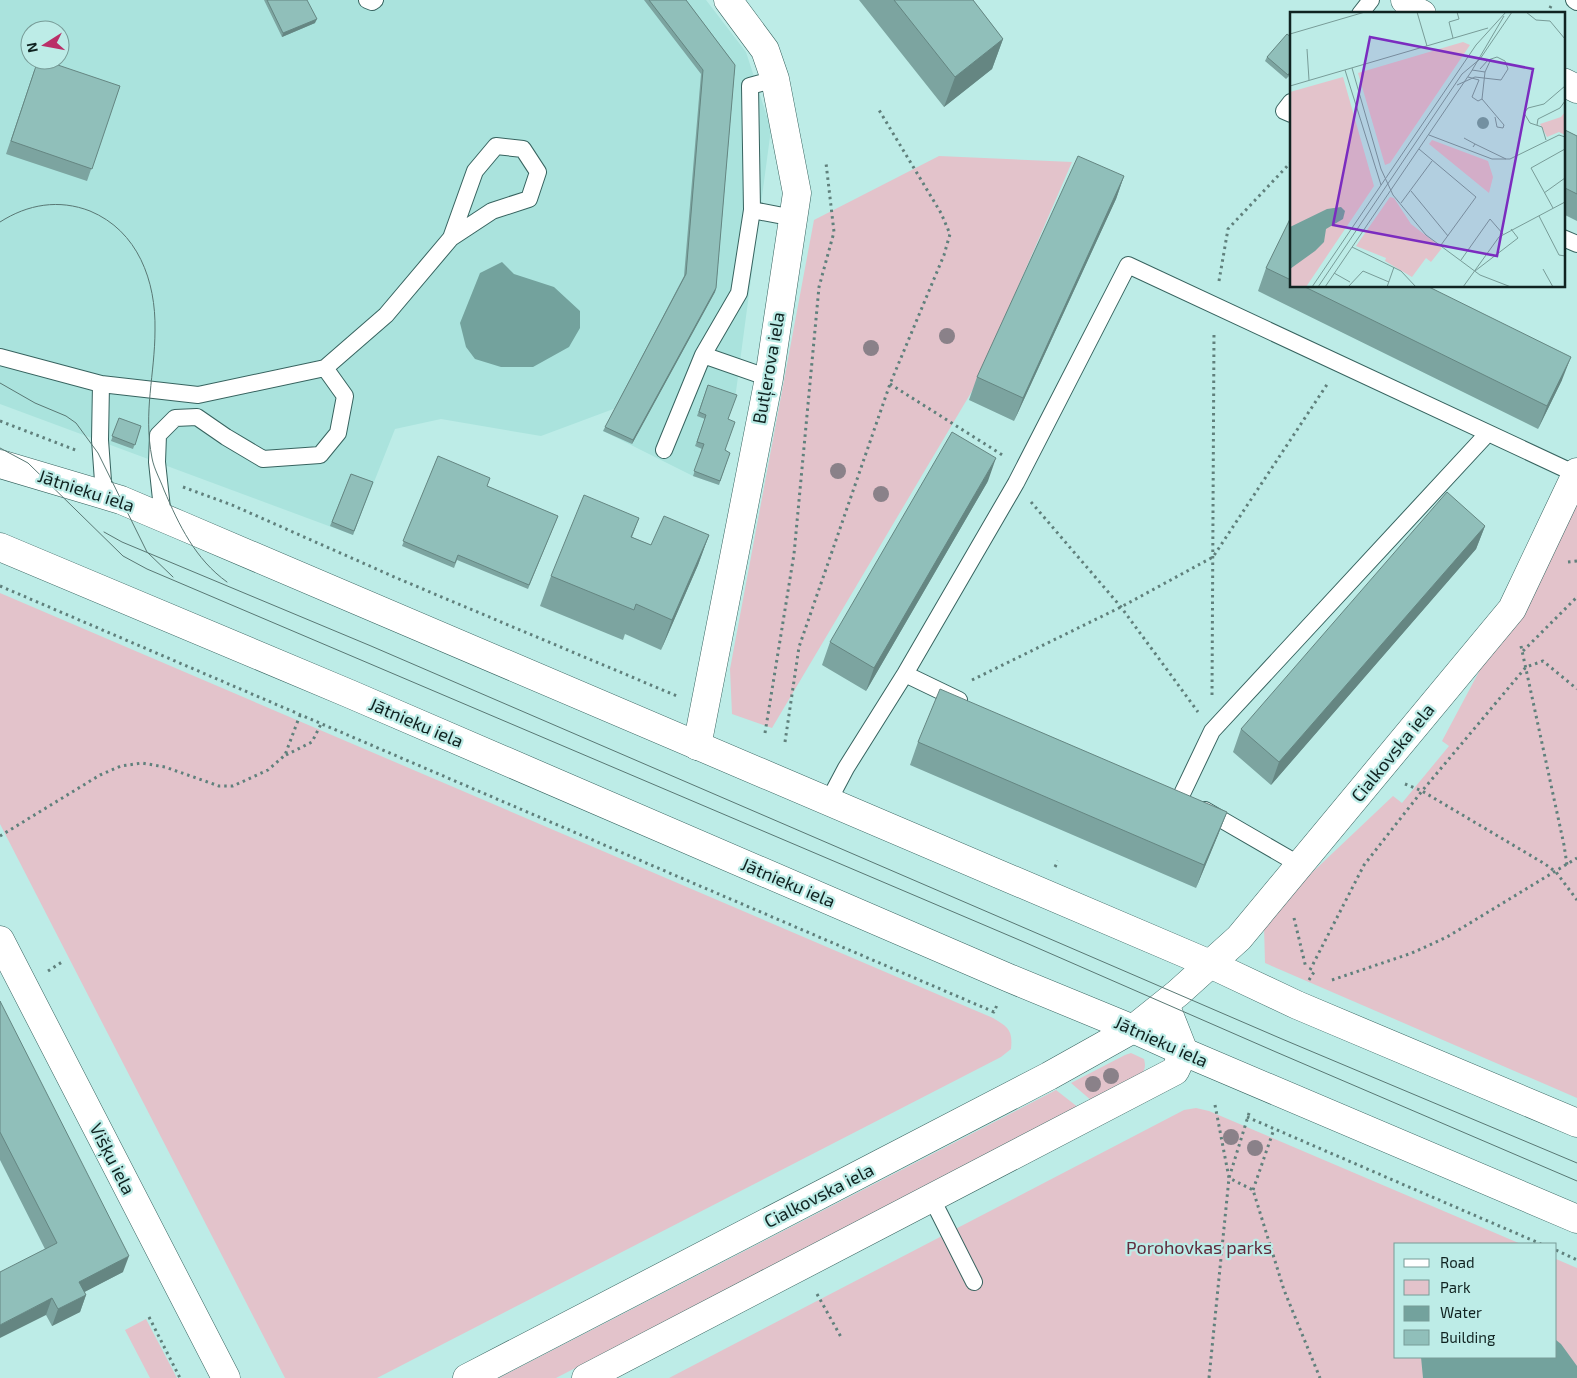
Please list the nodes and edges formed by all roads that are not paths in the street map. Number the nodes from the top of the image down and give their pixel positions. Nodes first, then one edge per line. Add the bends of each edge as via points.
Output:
1 (367, 0) edge
2 (375, 0) edge
3 (728, 0) edge
4 (1371, 0) edge
5 (1405, 0) edge
6 (1574, 0) edge
7 (1577, 2) edge
8 (1362, 12) edge
9 (1418, 12) edge
10 (775, 79) junction
11 (1564, 82) edge
12 (1577, 89) edge
13 (1290, 103) edge
14 (1290, 113) edge
15 (752, 210) junction
16 (794, 218) junction
17 (451, 238) junction
18 (1564, 238) edge
19 (1577, 244) edge
20 (703, 355) junction
21 (0, 357) edge
22 (325, 368) junction
23 (769, 378) junction
24 (101, 384) junction
25 (1488, 433) junction
26 (664, 450) dead end
27 (0, 464) edge
28 (1576, 473) edge
29 (104, 495) junction
30 (163, 518) junction
31 (0, 547) edge
32 (905, 674) junction
33 (972, 706) edge
34 (697, 746) junction
35 (1163, 788) edge
36 (1181, 796) junction
37 (828, 802) junction
38 (1300, 865) junction
39 (0, 940) edge
40 (1210, 964) junction
41 (1165, 1004) junction
42 (1133, 1029) junction
43 (1184, 1052) junction
44 (1577, 1123) edge
45 (931, 1197) junction
46 (1577, 1219) edge
47 (974, 1282) dead end
48 (226, 1378) edge
49 (467, 1378) edge
50 (586, 1378) edge

1 - 2 lane
3 - 10 street, Butļerova iela via 765,50
4 - 8 lane
5 - 9 street
6 - 7 lane
10 - 15 lane via 750,86
10 - 16 street, Butļerova iela via 796,193
11 - 12 street
13 - 14 lane via 1284,110
15 - 16 lane
15 - 20 lane via 739,293
16 - 23 street, Butļerova iela
17 - 17 lane via 476,172 491,152 496,146 523,149 538,172 529,198 492,210
17 - 22 lane via 386,315
18 - 19 lane
20 - 23 lane
20 - 26 lane
21 - 24 lane
22 - 24 lane via 198,395
22 - 30 lane via 345,396 338,433 320,455 263,459 197,417 175,418 158,435 157,462
23 - 34 street, Butļerova iela
24 - 29 lane via 100,440
25 - 28 lane
25 - 32 lane via 1128,265 1016,483
25 - 36 lane via 1212,731
27 - 29 street, Jātnieku iela
28 - 38 street, Cialkovska iela via 1512,609
29 - 30 street, Jātnieku iela
30 - 34 street, Jātnieku iela
31 - 42 street, Jātnieku iela
32 - 33 lane
32 - 37 lane
34 - 37 street, Jātnieku iela
35 - 36 lane
36 - 38 lane
37 - 40 street, Jātnieku iela
38 - 40 street, Cialkovska iela via 1239,938
39 - 48 street, Višķu iela
40 - 41 street, Cialkovska iela
40 - 44 street, Jātnieku iela via 1297,1005
41 - 42 street, Cialkovska iela
41 - 43 street
42 - 43 street, Jātnieku iela
42 - 49 street, Cialkovska iela via 1049,1076
43 - 45 street via 1175,1071
43 - 46 street, Jātnieku iela
45 - 47 lane
45 - 50 street

